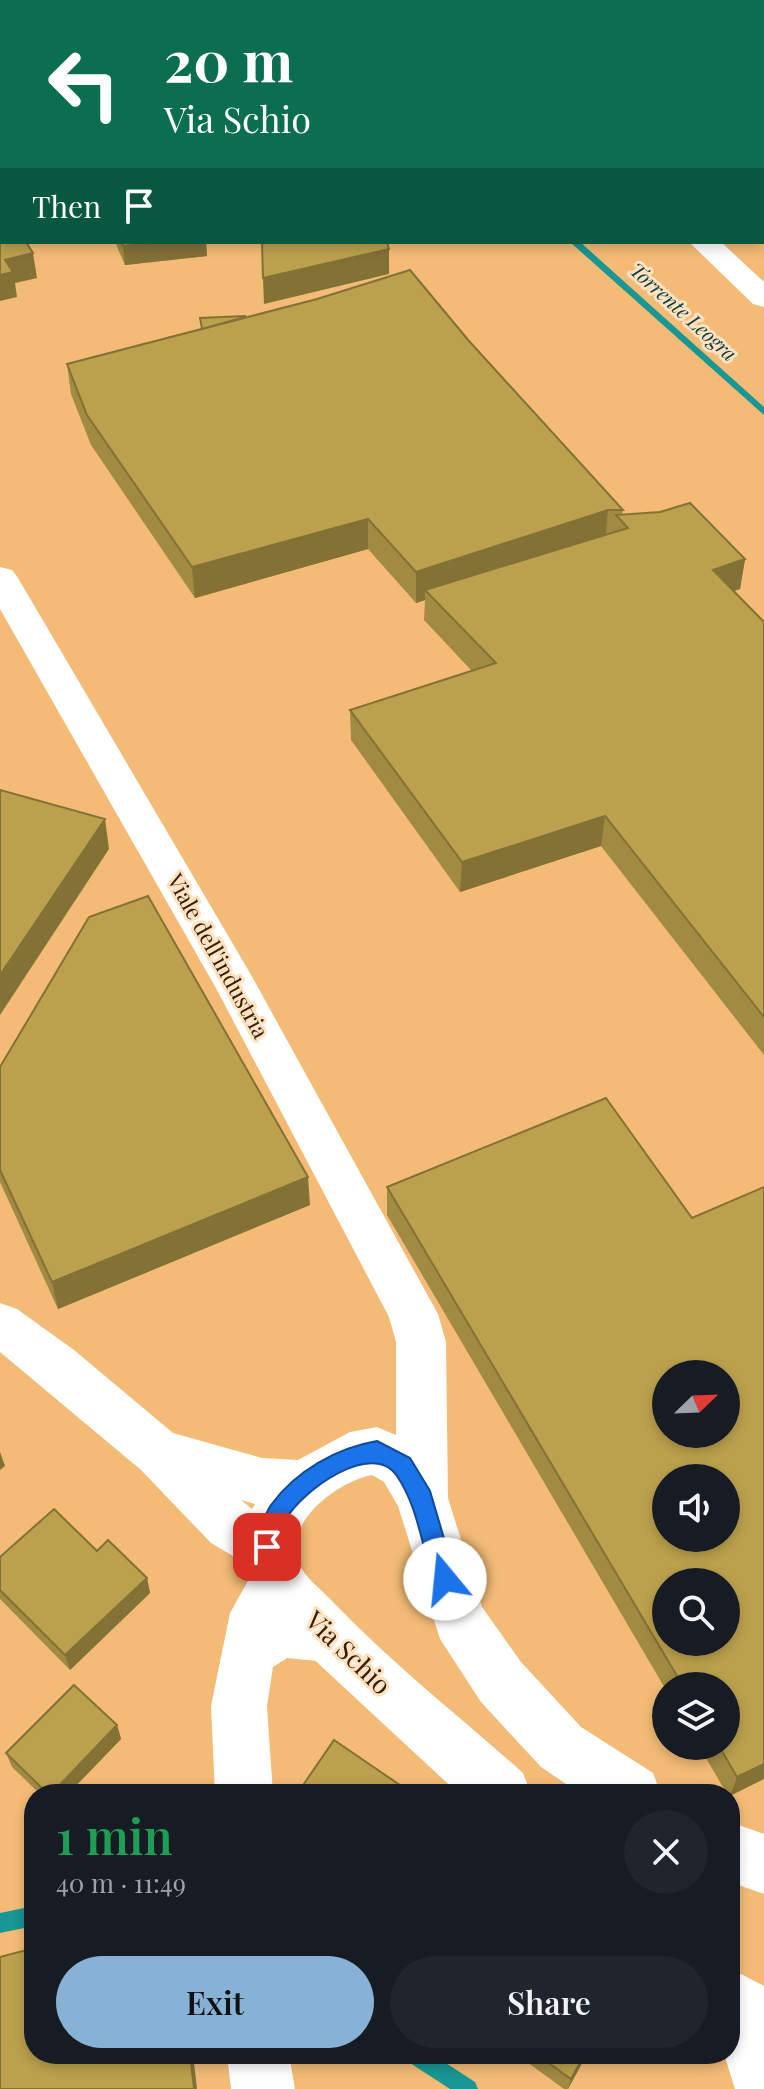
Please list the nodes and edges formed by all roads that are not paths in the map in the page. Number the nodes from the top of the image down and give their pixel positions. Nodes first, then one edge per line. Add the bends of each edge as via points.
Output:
1 (706, 244) edge
2 (764, 298) edge
3 (0, 578) edge
4 (0, 1324) edge
5 (421, 1342) junction
6 (159, 1453) junction
7 (350, 1456) junction
8 (304, 1484) junction
9 (422, 1498) junction
10 (272, 1564) junction
11 (327, 1635) junction
12 (248, 1651) junction
13 (243, 1784) edge
14 (491, 1784) edge
15 (617, 1784) edge
16 (740, 1856) edge
17 (764, 1864) edge
18 (745, 2002) edge
19 (259, 2064) edge
20 (764, 2082) edge
21 (263, 2089) edge

1 - 2 street
3 - 5 street, Viale dell'industria via 242,998 413,1314
4 - 6 street, Via Schio
5 - 7 street via 394,1418
5 - 9 street, Viale dell'industria
6 - 8 street via 262,1482
6 - 10 street, Via Schio
7 - 8 street
7 - 9 street via 377,1451 402,1465
8 - 10 street via 277,1513
9 - 15 street via 459,1620 501,1682 561,1747
10 - 11 street, Via Schio
10 - 12 street
11 - 12 street via 281,1631
11 - 14 street, Via Schio
12 - 13 street via 239,1706
16 - 17 street
18 - 20 street
19 - 21 street

